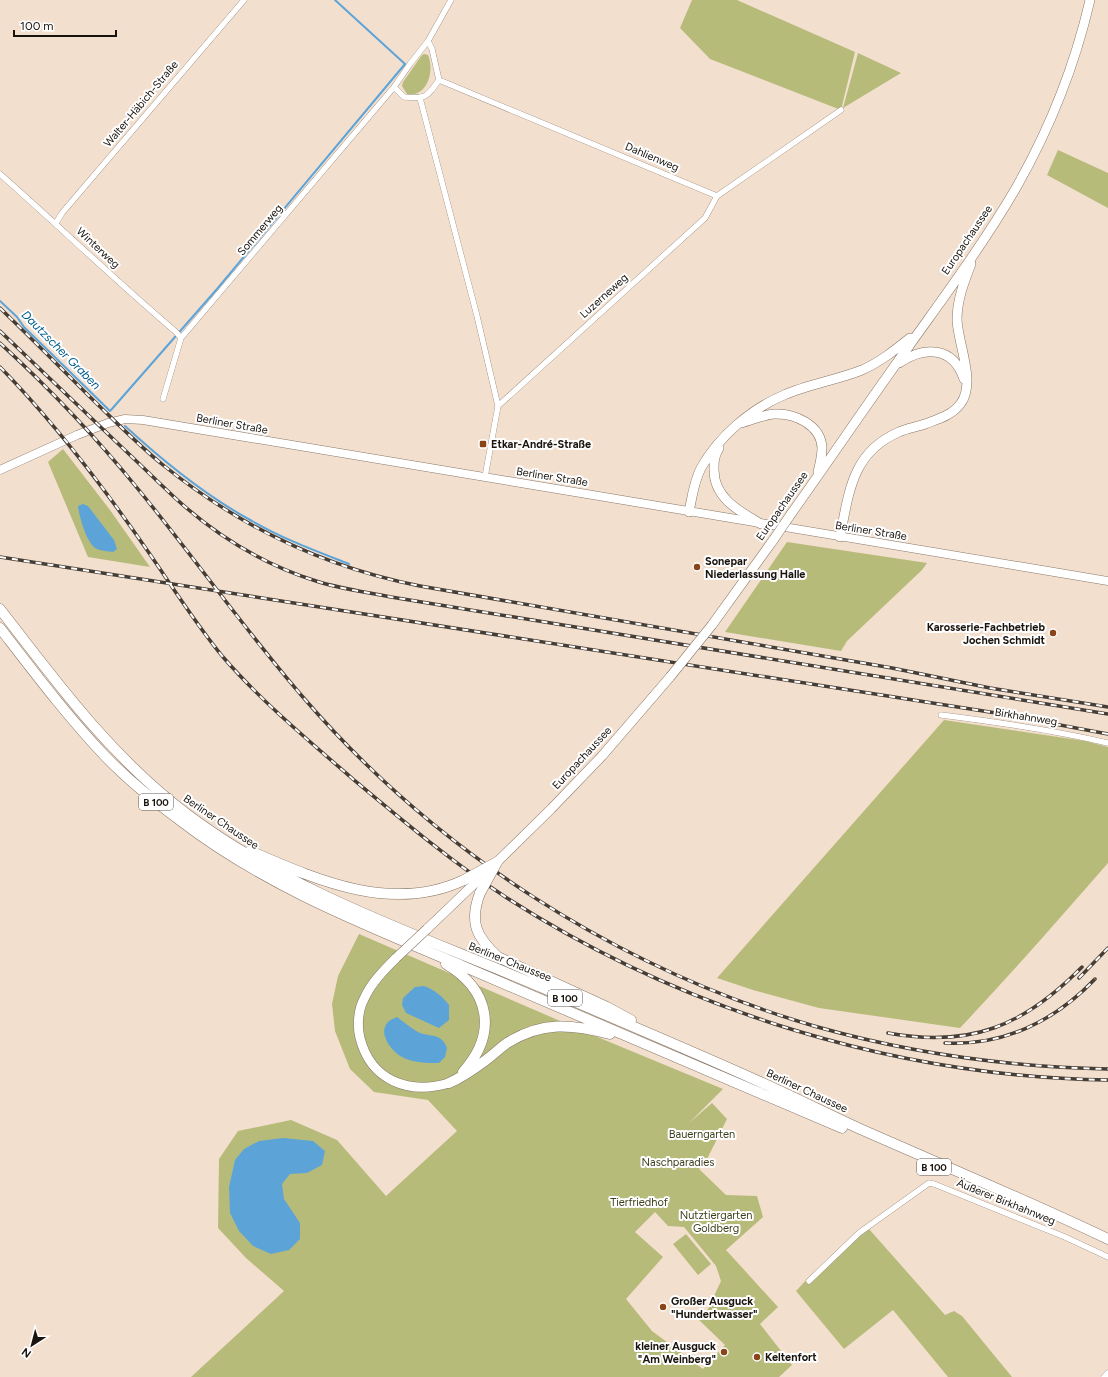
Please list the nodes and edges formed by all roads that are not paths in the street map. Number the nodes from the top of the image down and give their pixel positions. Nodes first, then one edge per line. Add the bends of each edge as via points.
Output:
1 (244, 0) edge
2 (451, 0) edge
3 (1090, 0) edge
4 (428, 41) junction
5 (439, 80) junction
6 (394, 87) junction
7 (420, 98) junction
8 (841, 110) dead end
9 (0, 174) edge
10 (717, 196) junction
11 (56, 223) junction
12 (975, 251) junction
13 (920, 330) junction
14 (179, 336) junction
15 (896, 364) junction
16 (967, 390) junction
17 (163, 399) dead end
18 (498, 406) junction
19 (740, 423) junction
20 (725, 436) junction
21 (0, 470) edge
22 (485, 477) junction
23 (815, 480) junction
24 (689, 512) junction
25 (761, 524) junction
26 (840, 537) junction
27 (1108, 581) edge
28 (0, 609) edge
29 (0, 628) edge
30 (941, 715) dead end
31 (1108, 743) edge
32 (219, 837) junction
33 (498, 862) junction
34 (468, 883) junction
35 (424, 950) junction
36 (665, 1041) junction
37 (647, 1044) junction
38 (449, 1083) junction
39 (1108, 1239) edge
40 (1108, 1246) edge
41 (1108, 1257) edge
42 (809, 1282) dead end
43 (1108, 1373) edge
44 (1104, 1377) edge

1 - 11 street, Walter-Häbich-Straße
2 - 4 street, Sommerweg
3 - 12 main road, Europachaussee via 1074,57 1046,129 1017,186
4 - 5 street
4 - 6 street, Sommerweg
5 - 7 street via 430,93
5 - 10 street, Dahlienweg
6 - 7 street via 404,97
6 - 14 street, Sommerweg
7 - 18 street
8 - 10 street
9 - 11 street, Winterweg
10 - 18 street, Luzerneweg via 704,218
11 - 14 street, Winterweg
12 - 13 main road, Europachaussee
12 - 16 main road via 960,294 957,318 967,373
13 - 15 main road, Europachaussee
13 - 19 main road via 891,354 862,370 784,395 750,414
14 - 17 street, Sommerweg
15 - 16 main road via 918,353 939,352 956,364
15 - 23 main road, Europachaussee
16 - 26 main road via 962,402 954,410 941,418 900,431 883,440 867,454 857,468 850,485
18 - 22 street
19 - 20 main road
19 - 23 main road via 774,414 790,415 804,420 813,428 822,447
20 - 24 main road via 701,468 694,485
20 - 25 main road via 714,457 714,476 717,485 726,500 738,511
21 - 22 street, Berliner Straße via 77,435 125,419 164,423
22 - 24 street, Berliner Straße
23 - 33 main road, Europachaussee, bridge via 712,625 670,677 602,756
24 - 25 street, Berliner Straße
25 - 26 street, Berliner Straße
26 - 27 street, Berliner Straße
28 - 32 highway, Berliner Chaussee / B 100 via 77,708 130,766 161,794
29 - 35 highway, Berliner Chaussee / B 100 via 61,706 106,757 183,823 269,879
30 - 31 street, Birkhahnweg via 994,721
32 - 34 highway via 316,878 357,890 405,895
32 - 36 highway, Berliner Chaussee / B 100 via 313,892
33 - 34 highway, bridge
33 - 36 highway, bridge via 476,905 475,921 486,946 498,956 607,1007
34 - 38 main road, bridge via 427,929 381,973 363,1000 359,1017 358,1030 362,1045 368,1059 379,1072 392,1081 407,1086 423,1088
35 - 37 highway, Berliner Chaussee / B 100
35 - 38 highway via 464,977 482,1002 485,1018 483,1038 476,1057 464,1072
36 - 39 highway, Berliner Chaussee / B 100
37 - 38 highway via 578,1027 554,1026 531,1032 507,1043 463,1077
37 - 40 highway, Berliner Chaussee / B 100 via 1031,1209
41 - 42 street, Äußerer Birkhahnweg via 1053,1232 928,1183 859,1233
43 - 44 street

